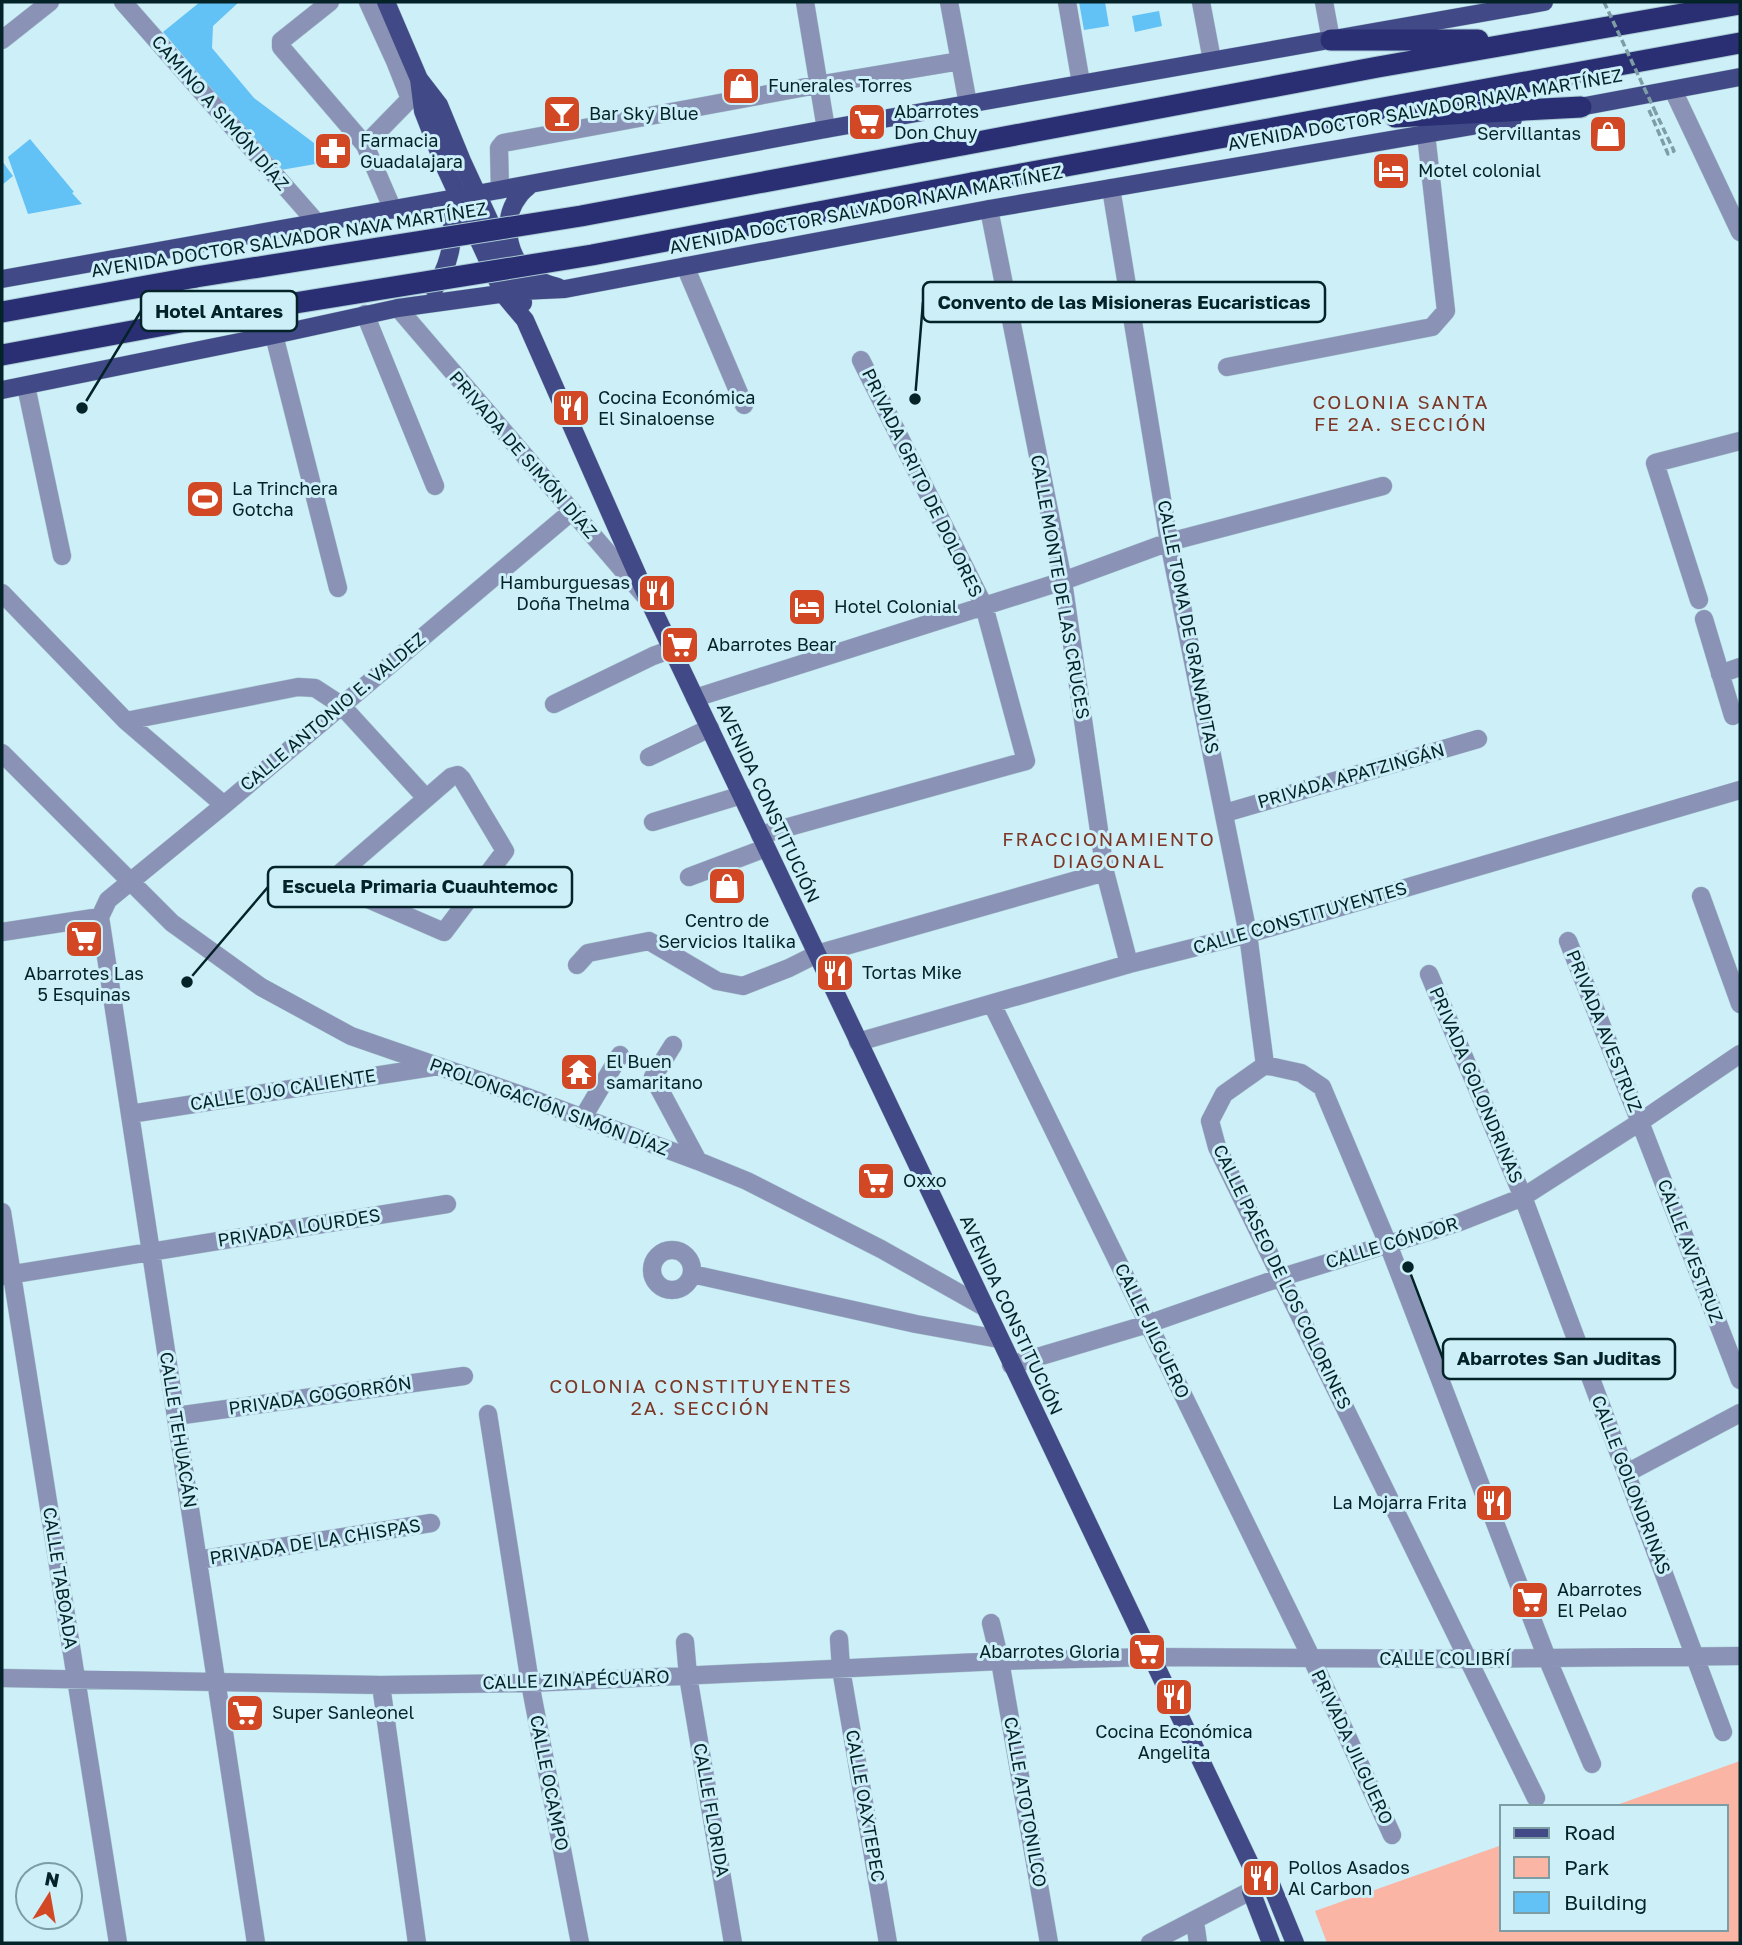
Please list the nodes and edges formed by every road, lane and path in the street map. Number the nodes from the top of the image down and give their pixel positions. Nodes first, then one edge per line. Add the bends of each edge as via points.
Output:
1 (50, 2) edge
2 (123, 2) edge
3 (330, 2) edge
4 (368, 2) edge
5 (386, 2) edge
6 (805, 2) edge
7 (949, 2) edge
8 (1067, 2) edge
9 (1201, 2) edge
10 (1324, 2) edge
11 (1544, 2) edge
12 (1604, 2) edge
13 (1740, 4) edge
14 (2, 40) edge
15 (1331, 40) junction
16 (1536, 40) junction
17 (1740, 43) edge
18 (1212, 60) junction
19 (960, 61) junction
20 (1740, 77) edge
21 (419, 79) junction
22 (1081, 83) junction
23 (817, 85) junction
24 (1673, 90) junction
25 (968, 104) junction
26 (1581, 107) junction
27 (1648, 110) dead end
28 (1306, 121) junction
29 (826, 129) junction
30 (1426, 134) junction
31 (365, 145) junction
32 (444, 165) junction
33 (531, 184) junction
34 (1111, 188) junction
35 (500, 190) junction
36 (478, 194) junction
37 (455, 199) junction
38 (432, 203) junction
39 (989, 209) junction
40 (393, 210) junction
41 (317, 223) junction
42 (1740, 232) edge
43 (685, 266) junction
44 (2, 279) edge
45 (565, 289) junction
46 (522, 291) junction
47 (504, 295) junction
48 (416, 306) junction
49 (398, 308) junction
50 (2, 312) edge
51 (365, 314) junction
52 (525, 320) junction
53 (274, 335) junction
54 (2, 355) edge
55 (861, 360) dead end
56 (1227, 367) dead end
57 (26, 386) junction
58 (2, 390) edge
59 (744, 405) dead end
60 (1740, 441) edge
61 (435, 486) dead end
62 (1383, 486) dead end
63 (571, 512) junction
64 (1169, 542) junction
65 (62, 556) dead end
66 (1063, 581) junction
67 (338, 588) dead end
68 (2, 593) edge
69 (1699, 600) dead end
70 (649, 601) junction
71 (984, 606) junction
72 (1704, 619) dead end
73 (672, 649) junction
74 (1740, 667) edge
75 (1720, 674) junction
76 (695, 698) junction
77 (554, 704) dead end
78 (341, 705) junction
79 (1733, 716) dead end
80 (126, 722) junction
81 (710, 729) junction
82 (1478, 739) dead end
83 (2, 753) edge
84 (649, 757) dead end
85 (1740, 790) edge
86 (742, 795) junction
87 (426, 798) junction
88 (224, 805) junction
89 (1225, 813) junction
90 (653, 822) dead end
91 (763, 841) junction
92 (1105, 872) junction
93 (689, 877) dead end
94 (131, 883) junction
95 (1701, 897) dead end
96 (100, 917) junction
97 (2, 932) edge
98 (1248, 934) junction
99 (1568, 941) dead end
100 (817, 954) junction
101 (1129, 964) junction
102 (577, 965) dead end
103 (1429, 974) dead end
104 (992, 1004) junction
105 (1740, 1004) edge
106 (858, 1042) junction
107 (673, 1045) dead end
108 (1740, 1054) edge
109 (620, 1055) dead end
110 (1265, 1065) junction
111 (436, 1067) junction
112 (130, 1114) junction
113 (582, 1119) junction
114 (1640, 1122) junction
115 (698, 1161) junction
116 (1523, 1197) junction
117 (447, 1204) dead end
118 (2, 1212) edge
119 (1388, 1244) junction
120 (152, 1252) junction
121 (692, 1274) dead end
122 (7, 1276) edge
123 (1282, 1277) junction
124 (984, 1307) junction
125 (1148, 1324) junction
126 (999, 1339) junction
127 (1012, 1364) junction
128 (464, 1376) dead end
129 (1740, 1380) edge
130 (1740, 1413) edge
131 (488, 1414) dead end
132 (176, 1416) junction
133 (1627, 1473) junction
134 (431, 1524) dead end
135 (198, 1560) junction
136 (991, 1623) dead end
137 (839, 1639) dead end
138 (685, 1642) dead end
139 (1695, 1656) junction
140 (1150, 1657) junction
141 (1740, 1657) edge
142 (1547, 1658) junction
143 (1311, 1659) junction
144 (1467, 1659) junction
145 (1000, 1661) junction
146 (841, 1669) junction
147 (688, 1676) junction
148 (2, 1678) edge
149 (76, 1679) junction
150 (217, 1682) junction
151 (530, 1683) junction
152 (382, 1685) junction
153 (1723, 1732) dead end
154 (1592, 1763) dead end
155 (1536, 1798) dead end
156 (1392, 1835) dead end
157 (1252, 1870) junction
158 (1270, 1882) junction
159 (1251, 1891) junction
160 (1195, 1922) junction
161 (118, 1943) edge
162 (256, 1943) edge
163 (417, 1943) edge
164 (580, 1943) edge
165 (733, 1943) edge
166 (888, 1943) edge
167 (1049, 1943) edge
168 (1150, 1943) edge
169 (1198, 1943) edge
170 (1271, 1943) edge
171 (1295, 1943) edge

1 - 14 street
2 - 41 street, CAMINO A SIMÓN DÍAZ
3 - 31 street via 281,41 281,47
4 - 31 street via 410,99
5 - 21 main road, AVENIDA CONSTITUCIÓN
6 - 23 street
7 - 19 street
8 - 22 street
9 - 18 street
10 - 15 street
11 - 15 main road, AVENIDA DOCTOR SALVADOR NAVA MARTÍNEZ
12 - 27 path, bridge via 1674,151 1668,155
13 - 16 highway, AVENIDA DOCTOR SALVADOR NAVA MARTÍNEZ
15 - 16 highway
15 - 18 main road, AVENIDA DOCTOR SALVADOR NAVA MARTÍNEZ
16 - 50 highway, AVENIDA DOCTOR SALVADOR NAVA MARTÍNEZ, bridge via 581,216 196,276
17 - 28 highway, AVENIDA DOCTOR SALVADOR NAVA MARTÍNEZ
18 - 22 main road, AVENIDA DOCTOR SALVADOR NAVA MARTÍNEZ
19 - 23 street
19 - 25 street
20 - 24 main road, AVENIDA DOCTOR SALVADOR NAVA MARTÍNEZ
21 - 32 main road, AVENIDA CONSTITUCIÓN via 423,111
21 - 36 main road, AVENIDA CONSTITUCIÓN via 439,105
22 - 25 main road, AVENIDA DOCTOR SALVADOR NAVA MARTÍNEZ
23 - 29 street
23 - 35 street via 503,143 499,148
24 - 26 main road, AVENIDA DOCTOR SALVADOR NAVA MARTÍNEZ
24 - 42 street
25 - 29 main road, AVENIDA DOCTOR SALVADOR NAVA MARTÍNEZ
26 - 28 highway
26 - 30 main road, AVENIDA DOCTOR SALVADOR NAVA MARTÍNEZ
28 - 54 highway, AVENIDA DOCTOR SALVADOR NAVA MARTÍNEZ, bridge via 592,255
29 - 33 main road, AVENIDA DOCTOR SALVADOR NAVA MARTÍNEZ
30 - 34 main road, AVENIDA DOCTOR SALVADOR NAVA MARTÍNEZ
30 - 56 street via 1446,311 1432,327
31 - 40 street
32 - 37 main road, AVENIDA CONSTITUCIÓN
32 - 38 main road
33 - 35 main road, AVENIDA DOCTOR SALVADOR NAVA MARTÍNEZ
33 - 45 main road via 510,212 511,247 531,276
34 - 39 main road, AVENIDA DOCTOR SALVADOR NAVA MARTÍNEZ
34 - 64 street, CALLE TOMA DE GRANADITAS
35 - 36 main road, AVENIDA DOCTOR SALVADOR NAVA MARTÍNEZ
36 - 37 main road, AVENIDA DOCTOR SALVADOR NAVA MARTÍNEZ
36 - 46 main road, AVENIDA CONSTITUCIÓN
37 - 38 main road, AVENIDA DOCTOR SALVADOR NAVA MARTÍNEZ
37 - 47 main road, AVENIDA CONSTITUCIÓN
37 - 48 main road via 447,262 436,288
38 - 40 main road, AVENIDA DOCTOR SALVADOR NAVA MARTÍNEZ
39 - 43 main road, AVENIDA DOCTOR SALVADOR NAVA MARTÍNEZ
39 - 66 street, CALLE MONTE DE LAS CRUCES
40 - 41 main road, AVENIDA DOCTOR SALVADOR NAVA MARTÍNEZ
41 - 44 main road, AVENIDA DOCTOR SALVADOR NAVA MARTÍNEZ
43 - 45 main road, AVENIDA DOCTOR SALVADOR NAVA MARTÍNEZ
43 - 59 street
45 - 46 main road, AVENIDA DOCTOR SALVADOR NAVA MARTÍNEZ
46 - 47 main road, AVENIDA DOCTOR SALVADOR NAVA MARTÍNEZ
46 - 52 main road, AVENIDA CONSTITUCIÓN
47 - 48 main road, AVENIDA DOCTOR SALVADOR NAVA MARTÍNEZ
47 - 52 main road, AVENIDA CONSTITUCIÓN
48 - 49 main road, AVENIDA DOCTOR SALVADOR NAVA MARTÍNEZ
49 - 51 main road, AVENIDA DOCTOR SALVADOR NAVA MARTÍNEZ
49 - 63 street, PRIVADA DE SIMÓN DÍAZ
51 - 53 main road, AVENIDA DOCTOR SALVADOR NAVA MARTÍNEZ
51 - 61 street
52 - 70 main road, AVENIDA CONSTITUCIÓN
53 - 57 main road, AVENIDA DOCTOR SALVADOR NAVA MARTÍNEZ
53 - 67 street
55 - 71 street, PRIVADA GRITO DE DOLORES
57 - 58 main road, AVENIDA DOCTOR SALVADOR NAVA MARTÍNEZ
57 - 65 street
60 - 69 street via 1655,463
62 - 64 street
63 - 70 street, PRIVADA DE SIMÓN DÍAZ
63 - 78 street, CALLE ANTONIO E. VALDEZ
64 - 66 street
64 - 89 street, CALLE TOMA DE GRANADITAS
66 - 71 street
66 - 92 street, CALLE MONTE DE LAS CRUCES
68 - 80 street
70 - 73 main road, AVENIDA CONSTITUCIÓN
71 - 76 street
71 - 91 street, PRIVADA GRITO DE DOLORES via 1026,761
72 - 75 street
73 - 76 main road, AVENIDA CONSTITUCIÓN
73 - 77 street
74 - 75 street
75 - 79 street
76 - 81 main road, AVENIDA CONSTITUCIÓN
78 - 80 street via 315,688 298,687
78 - 87 street
78 - 88 street, CALLE ANTONIO E. VALDEZ
80 - 88 street
81 - 84 street
81 - 86 main road, AVENIDA CONSTITUCIÓN
82 - 89 street, PRIVADA APATZINGÁN
83 - 94 street, PROLONGACIÓN SIMÓN DÍAZ
85 - 98 street, CALLE CONSTITUYENTES
86 - 90 street
86 - 91 main road, AVENIDA CONSTITUCIÓN
87 - 87 street via 336,880 338,886 444,932 505,851 457,775
88 - 94 street, CALLE ANTONIO E. VALDEZ
89 - 98 street, CALLE TOMA DE GRANADITAS
91 - 93 street
91 - 100 main road, AVENIDA CONSTITUCIÓN
92 - 100 street
92 - 101 street, CALLE MONTE DE LAS CRUCES
94 - 96 street, CALLE ANTONIO E. VALDEZ via 108,900
94 - 111 street, PROLONGACIÓN SIMÓN DÍAZ via 172,923 261,987 351,1036
95 - 105 street
96 - 97 street
96 - 112 street, CALLE TEHUACÁN
98 - 101 street, CALLE CONSTITUYENTES
98 - 110 street, CALLE TOMA DE GRANADITAS
99 - 114 street, PRIVADA AVESTRUZ
100 - 102 street via 743,986 718,981 649,941 588,953
100 - 106 main road, AVENIDA CONSTITUCIÓN
101 - 104 street, CALLE CONSTITUYENTES
103 - 116 street, PRIVADA GOLONDRINAS
104 - 106 street, CALLE CONSTITUYENTES
104 - 125 street, CALLE JILGUERO
106 - 124 main road, AVENIDA CONSTITUCIÓN
107 - 115 street via 653,1077
108 - 114 street, CALLE CÓNDOR
109 - 113 street
110 - 119 street via 1301,1073 1322,1087
110 - 123 street, CALLE PASEO DE LOS COLORINES via 1224,1094 1210,1121 1217,1147
111 - 112 street, CALLE OJO CALIENTE
111 - 113 street, PROLONGACIÓN SIMÓN DÍAZ
112 - 120 street, CALLE TEHUACÁN
113 - 115 street, PROLONGACIÓN SIMÓN DÍAZ
114 - 116 street, CALLE CÓNDOR
114 - 129 street, CALLE AVESTRUZ
115 - 124 street, PROLONGACIÓN SIMÓN DÍAZ via 881,1249
116 - 119 street, CALLE CÓNDOR
116 - 133 street, CALLE GOLONDRINAS
117 - 120 street, PRIVADA LOURDES
118 - 122 street, CALLE TABOADA
119 - 123 street, CALLE CÓNDOR
119 - 142 street
120 - 122 street, PRIVADA LOURDES
120 - 132 street, CALLE TEHUACÁN
121 - 126 street
122 - 149 street, CALLE TABOADA
123 - 125 street, CALLE CÓNDOR
123 - 144 street, CALLE PASEO DE LOS COLORINES
124 - 126 main road, AVENIDA CONSTITUCIÓN
125 - 127 street, CALLE CÓNDOR
125 - 143 street, CALLE JILGUERO
126 - 127 main road, AVENIDA CONSTITUCIÓN
127 - 140 main road, AVENIDA CONSTITUCIÓN
128 - 132 street, PRIVADA GOGORRÓN
130 - 133 street
131 - 151 street, CALLE OCAMPO
132 - 135 street, CALLE TEHUACÁN
133 - 139 street, CALLE GOLONDRINAS
134 - 135 street, PRIVADA DE LA CHISPAS
135 - 150 street, CALLE TEHUACÁN
136 - 145 street, CALLE ATOTONILCO
137 - 146 street, CALLE OAXTEPEC
138 - 147 street, CALLE FLORIDA
139 - 141 street, CALLE COLIBRÍ
139 - 142 street, CALLE COLIBRÍ
139 - 153 street
140 - 143 street, CALLE COLIBRÍ
140 - 145 street, CALLE ZINAPÉCUARO
140 - 157 main road, AVENIDA CONSTITUCIÓN
142 - 144 street, CALLE COLIBRÍ
142 - 154 street
143 - 144 street, CALLE COLIBRÍ
143 - 156 street, PRIVADA JILGUERO
144 - 155 street, CALLE PASEO DE LOS COLORINES
145 - 146 street, CALLE ZINAPÉCUARO
145 - 167 street, CALLE ATOTONILCO
146 - 147 street, CALLE ZINAPÉCUARO
146 - 166 street, CALLE OAXTEPEC
147 - 151 street, CALLE ZINAPÉCUARO
147 - 165 street, CALLE FLORIDA
148 - 149 street, CALLE ZINAPÉCUARO
149 - 150 street, CALLE ZINAPÉCUARO
149 - 161 street, CALLE TABOADA
150 - 152 street, CALLE ZINAPÉCUARO
150 - 162 street, CALLE TEHUACÁN
151 - 152 street, CALLE ZINAPÉCUARO
151 - 164 street, CALLE OCAMPO
152 - 163 street
157 - 158 main road
157 - 159 main road, AVENIDA CONSTITUCIÓN
158 - 159 street
158 - 171 main road
159 - 160 street
159 - 170 main road, AVENIDA CONSTITUCIÓN
160 - 168 street
160 - 169 street

